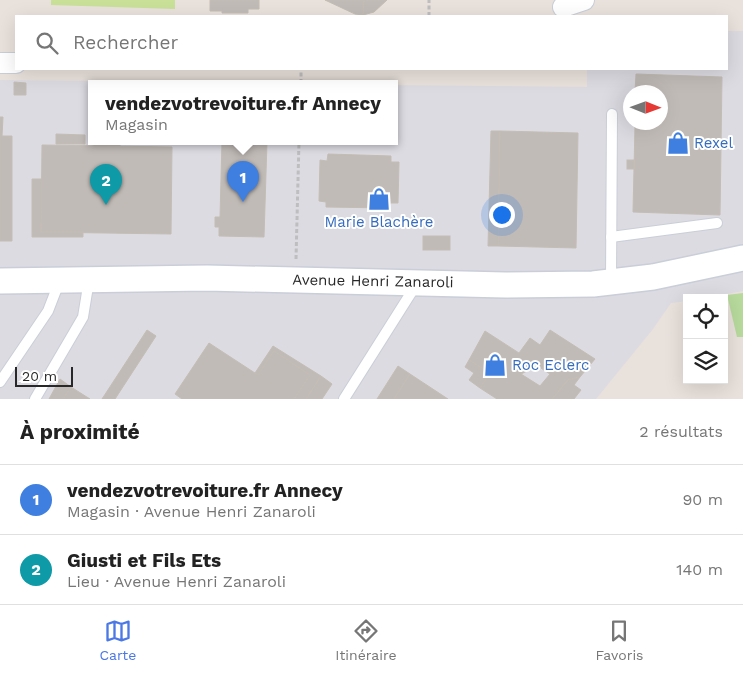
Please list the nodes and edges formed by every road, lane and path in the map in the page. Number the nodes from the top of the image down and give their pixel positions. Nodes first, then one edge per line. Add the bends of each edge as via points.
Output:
1 (429, 0) edge
2 (584, 0) edge
3 (563, 7) dead end
4 (429, 15) edge
5 (0, 63) edge
6 (15, 63) edge
7 (612, 114) dead end
8 (300, 145) edge
9 (716, 223) dead end
10 (611, 237) junction
11 (743, 258) edge
12 (60, 279) junction
13 (90, 279) junction
14 (296, 280) junction
15 (0, 281) edge
16 (418, 282) junction
17 (611, 282) junction
18 (0, 382) edge
19 (35, 399) edge
20 (344, 399) edge

1 - 4 path
2 - 3 street
5 - 6 street
7 - 10 lane
8 - 14 path
9 - 10 lane
10 - 17 lane
11 - 17 street, Avenue Henri Zanaroli via 653,277
12 - 13 street, Avenue Henri Zanaroli
12 - 15 street, Avenue Henri Zanaroli
12 - 18 lane via 48,311
13 - 14 street, Avenue Henri Zanaroli
13 - 19 lane via 83,317
14 - 16 street, Avenue Henri Zanaroli
16 - 17 street, Avenue Henri Zanaroli via 505,285
16 - 20 lane

